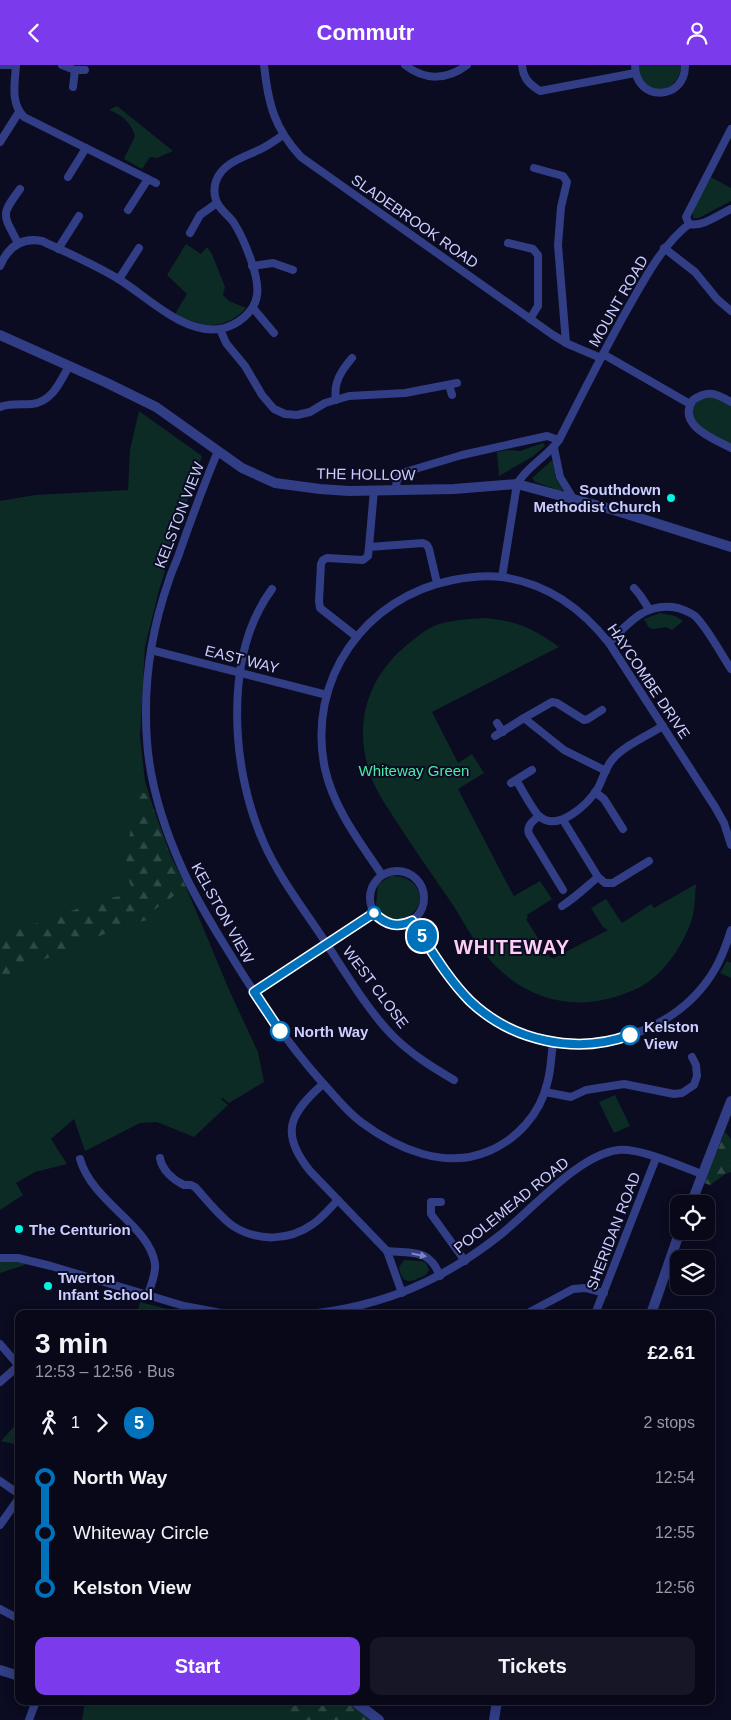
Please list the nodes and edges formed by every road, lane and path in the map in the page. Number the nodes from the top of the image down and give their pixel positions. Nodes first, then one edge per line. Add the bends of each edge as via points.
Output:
1 (0, 65) edge
2 (16, 65) edge
3 (62, 65) edge
4 (264, 65) edge
5 (405, 65) edge
6 (467, 65) edge
7 (522, 65) edge
8 (685, 65) edge
9 (635, 69) edge
10 (75, 70) junction
11 (85, 70) dead end
12 (73, 87) dead end
13 (19, 112) junction
14 (731, 129) edge
15 (283, 135) junction
16 (0, 142) edge
17 (86, 148) junction
18 (534, 168) dead end
19 (68, 177) dead end
20 (148, 179) junction
21 (156, 183) dead end
22 (20, 189) dead end
23 (217, 203) junction
24 (731, 209) edge
25 (128, 210) dead end
26 (79, 217) dead end
27 (689, 224) junction
28 (190, 233) dead end
29 (18, 243) junction
30 (508, 243) dead end
31 (139, 248) dead end
32 (664, 248) junction
33 (58, 249) junction
34 (0, 266) edge
35 (252, 266) junction
36 (293, 269) dead end
37 (119, 279) junction
38 (253, 308) junction
39 (731, 311) edge
40 (530, 319) junction
41 (220, 329) junction
42 (274, 333) dead end
43 (0, 335) edge
44 (566, 343) junction
45 (602, 356) junction
46 (352, 358) dead end
47 (69, 366) junction
48 (452, 395) dead end
49 (336, 400) junction
50 (731, 402) edge
51 (690, 404) junction
52 (0, 407) edge
53 (559, 440) junction
54 (554, 448) junction
55 (731, 448) edge
56 (218, 451) junction
57 (517, 484) junction
58 (374, 490) junction
59 (396, 490) junction
60 (574, 499) junction
61 (369, 547) junction
62 (731, 547) edge
63 (502, 577) junction
64 (437, 583) junction
65 (634, 588) dead end
66 (272, 589) dead end
67 (649, 609) junction
68 (357, 637) junction
69 (609, 643) junction
70 (151, 650) junction
71 (731, 669) edge
72 (240, 672) junction
73 (326, 695) junction
74 (602, 710) dead end
75 (524, 719) junction
76 (497, 723) dead end
77 (663, 726) junction
78 (503, 732) junction
79 (494, 737) dead end
80 (532, 770) dead end
81 (606, 771) junction
82 (595, 792) junction
83 (539, 816) junction
84 (626, 816) dead end
85 (563, 820) junction
86 (618, 821) junction
87 (623, 829) dead end
88 (731, 845) edge
89 (649, 861) dead end
90 (382, 875) junction
91 (598, 877) junction
92 (563, 890) dead end
93 (562, 905) dead end
94 (374, 913) junction
95 (412, 921) junction
96 (731, 930) edge
97 (327, 944) junction
98 (254, 992) junction
99 (553, 1043) junction
100 (692, 1057) dead end
101 (454, 1080) dead end
102 (324, 1084) junction
103 (545, 1092) junction
104 (731, 1101) edge
105 (160, 1158) dead end
106 (656, 1158) junction
107 (78, 1164) dead end
108 (702, 1174) junction
109 (694, 1195) edge
110 (338, 1201) junction
111 (441, 1202) dead end
112 (677, 1240) edge
113 (387, 1251) junction
114 (0, 1258) edge
115 (465, 1261) junction
116 (440, 1276) junction
117 (402, 1293) junction
118 (604, 1293) junction
119 (148, 1294) junction
120 (184, 1310) edge
121 (335, 1310) edge
122 (534, 1310) edge
123 (597, 1310) edge
124 (651, 1310) edge
125 (0, 1344) edge
126 (15, 1362) edge
127 (15, 1369) edge
128 (0, 1382) edge
129 (0, 1481) edge
130 (15, 1491) edge
131 (15, 1504) edge
132 (0, 1525) edge
133 (0, 1609) edge
134 (15, 1617) edge
135 (0, 1670) edge
136 (15, 1675) edge
137 (35, 1705) edge
138 (359, 1705) edge
139 (496, 1705) edge
140 (29, 1720) edge
141 (379, 1720) edge
142 (494, 1720) edge

1 - 2 street
2 - 13 street via 14,94
3 - 10 street
4 - 15 street, SLADEBROOK ROAD via 269,103
5 - 6 street via 417,73 436,77
7 - 9 street via 528,83 540,91
8 - 9 street via 680,84 662,93 643,87
10 - 11 street
10 - 12 street
13 - 16 street
13 - 17 street via 30,121
14 - 27 street via 686,217
15 - 23 street via 224,169 215,185
15 - 40 street, SLADEBROOK ROAD via 310,164
17 - 19 street
17 - 20 street
18 - 44 street via 563,176 567,182 558,245
20 - 21 street
20 - 25 street
22 - 29 street via 5,213
23 - 28 street via 200,215
23 - 35 street via 234,222
24 - 27 street, MOUNT ROAD via 704,223
26 - 33 street
27 - 32 street, MOUNT ROAD
29 - 33 street via 42,241
29 - 34 street
30 - 40 street via 534,249 538,255 538,306
31 - 37 street
32 - 39 street via 696,272 716,299
32 - 45 street, MOUNT ROAD
33 - 37 street
35 - 36 street via 273,263
35 - 38 street via 258,295
37 - 41 street via 174,317 205,328
38 - 41 street via 240,320
38 - 42 street
40 - 44 street, SLADEBROOK ROAD
41 - 49 street via 226,343 274,409 297,415
43 - 47 street, THE HOLLOW
44 - 45 street, SLADEBROOK ROAD
45 - 51 street, SLADEBROOK ROAD
45 - 53 street, MOUNT ROAD
46 - 49 street via 336,381
47 - 52 street via 50,397 33,404
47 - 56 street, THE HOLLOW via 156,407
48 - 49 street via 453,384
50 - 51 street via 709,392
51 - 55 street via 690,420 695,427
53 - 54 street, MOUNT ROAD
53 - 59 street via 548,436 462,455 405,472 396,481
54 - 57 street, MOUNT ROAD via 522,475
54 - 60 street via 560,477
56 - 58 street, THE HOLLOW via 242,468 274,483 327,490
56 - 70 street, KELSTON VIEW via 168,580
57 - 59 street, THE HOLLOW
57 - 60 street, THE HOLLOW
57 - 63 street
58 - 59 street, THE HOLLOW
58 - 61 street
60 - 62 street, THE HOLLOW
61 - 64 street via 426,545
61 - 68 street via 363,560 327,558 321,564 320,608
63 - 64 street, HAYCOMBE DRIVE
63 - 69 street, HAYCOMBE DRIVE via 560,597 586,617
64 - 68 street, HAYCOMBE DRIVE via 381,612
65 - 67 street
66 - 72 street, WEST CLOSE via 250,632
67 - 69 street via 631,621
67 - 71 street via 667,605 695,615
68 - 73 street, HAYCOMBE DRIVE via 344,654
69 - 77 street, HAYCOMBE DRIVE
70 - 72 street, EAST WAY
70 - 98 street, KELSTON VIEW via 146,688 147,741 153,787 190,886
72 - 73 street, EAST WAY
72 - 97 street, WEST CLOSE via 238,733 251,811 277,868
73 - 90 street, HAYCOMBE DRIVE via 322,747 330,787 338,806
74 - 75 street via 584,719 552,702
75 - 78 street
75 - 81 street via 564,750
76 - 78 street
77 - 81 street via 618,753
77 - 88 street, HAYCOMBE DRIVE via 715,807
78 - 79 street
80 - 83 street via 513,781
81 - 82 street
82 - 85 street
82 - 86 street via 604,799
83 - 85 street via 546,820
83 - 92 street via 527,830
84 - 86 street
85 - 91 street
86 - 87 street
89 - 91 street via 613,883 605,883
90 - 94 street via 370,893
90 - 95 street via 400,871 420,882 424,905
91 - 93 street
94 - 95 street via 395,925
94 - 97 street
95 - 99 street via 471,1002 506,1026
96 - 99 street via 715,969 704,984 665,1020 619,1039 591,1044
97 - 98 street
97 - 101 street, WEST CLOSE via 392,1036 420,1060
98 - 102 street, KELSTON VIEW via 288,1041
99 - 103 street, KELSTON VIEW
100 - 103 street via 697,1076 694,1085 682,1093 624,1084 586,1090 571,1097
102 - 103 street, KELSTON VIEW via 358,1120 379,1134 430,1157 452,1159 479,1155 510,1139 530,1119
102 - 110 street via 305,1100 294,1116 292,1137 301,1159
104 - 108 street
105 - 110 street via 164,1169 174,1179 196,1187 233,1225 260,1237 285,1237 305,1229
106 - 108 street, POOLEMEAD ROAD
106 - 115 street, POOLEMEAD ROAD via 620,1150 595,1157
106 - 118 street, SHERIDAN ROAD
107 - 119 street via 103,1198 139,1233 152,1253 155,1266
108 - 109 street
110 - 113 street
111 - 115 street via 431,1202 431,1214
112 - 124 street
113 -> 116 street via 423,1255 436,1265
113 - 117 street
114 - 119 street via 51,1265
115 - 116 street, POOLEMEAD ROAD
116 - 117 street, POOLEMEAD ROAD
117 - 121 street, POOLEMEAD ROAD
118 - 122 street via 585,1288 573,1289
118 - 123 street, SHERIDAN ROAD
119 - 120 street
125 - 126 street
127 - 128 street
129 - 130 street
131 - 132 street
133 - 134 street
135 - 136 street
137 - 140 street
138 - 141 street
139 - 142 street

